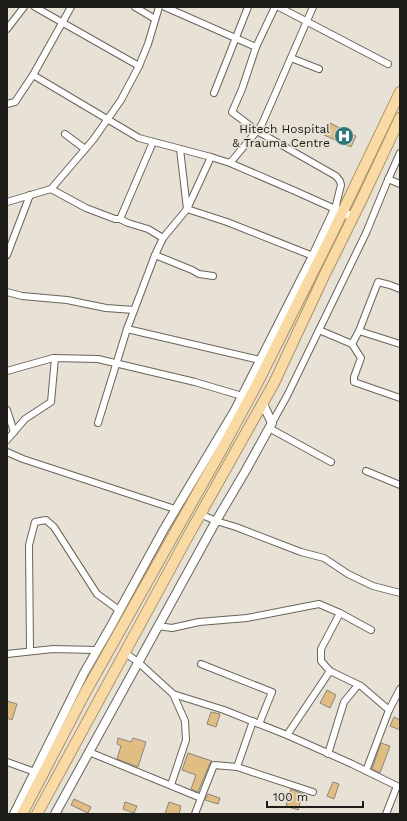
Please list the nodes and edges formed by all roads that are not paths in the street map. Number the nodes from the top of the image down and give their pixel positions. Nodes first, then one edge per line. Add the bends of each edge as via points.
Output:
1 (24, 7) edge
2 (35, 7) edge
3 (71, 7) edge
4 (135, 7) edge
5 (159, 7) edge
6 (165, 7) edge
7 (248, 7) edge
8 (275, 7) edge
9 (279, 7) edge
10 (313, 7) edge
11 (155, 19) junction
12 (307, 21) junction
13 (62, 22) junction
14 (7, 29) edge
15 (235, 38) junction
16 (256, 47) junction
17 (291, 58) junction
18 (388, 64) dead end
19 (139, 66) junction
20 (319, 69) dead end
21 (32, 75) junction
22 (400, 92) edge
23 (214, 93) dead end
24 (7, 104) edge
25 (400, 118) edge
26 (108, 119) junction
27 (258, 131) junction
28 (65, 134) dead end
29 (152, 142) junction
30 (85, 149) junction
31 (180, 149) junction
32 (400, 154) edge
33 (211, 157) junction
34 (230, 163) junction
35 (388, 179) junction
36 (400, 184) edge
37 (51, 189) junction
38 (30, 195) junction
39 (7, 202) edge
40 (187, 209) junction
41 (339, 211) junction
42 (353, 217) junction
43 (120, 219) junction
44 (163, 238) junction
45 (7, 255) edge
46 (156, 255) junction
47 (313, 256) junction
48 (213, 276) dead end
49 (400, 290) edge
50 (7, 292) edge
51 (134, 310) junction
52 (127, 329) junction
53 (319, 330) junction
54 (359, 331) junction
55 (352, 344) junction
56 (400, 344) edge
57 (55, 358) junction
58 (260, 360) junction
59 (116, 364) junction
60 (7, 371) edge
61 (242, 396) junction
62 (400, 398) edge
63 (263, 404) junction
64 (7, 410) edge
65 (239, 410) junction
66 (98, 423) dead end
67 (270, 426) junction
68 (14, 432) junction
69 (7, 440) edge
70 (7, 452) edge
71 (331, 462) dead end
72 (366, 471) dead end
73 (400, 485) edge
74 (175, 510) junction
75 (200, 514) junction
76 (216, 521) junction
77 (400, 593) edge
78 (119, 610) junction
79 (340, 613) junction
80 (111, 626) junction
81 (158, 626) junction
82 (371, 630) dead end
83 (117, 636) junction
84 (97, 650) junction
85 (30, 651) junction
86 (125, 653) junction
87 (7, 654) edge
88 (138, 662) junction
89 (201, 664) dead end
90 (330, 671) junction
91 (358, 685) junction
92 (400, 689) edge
93 (173, 694) junction
94 (390, 710) junction
95 (256, 723) junction
96 (287, 735) junction
97 (89, 752) junction
98 (328, 754) junction
99 (7, 762) edge
100 (237, 767) junction
101 (366, 771) junction
102 (34, 772) junction
103 (400, 780) edge
104 (171, 785) junction
105 (397, 786) junction
106 (313, 792) dead end
107 (201, 798) junction
108 (14, 814) edge
109 (22, 814) edge
110 (38, 814) edge
111 (56, 814) edge
112 (195, 814) edge
113 (386, 814) edge

1 - 14 street
2 - 13 street
3 - 13 street
4 - 11 street
5 - 11 street
6 - 15 street
7 - 15 street
8 - 16 street
9 - 12 street
10 - 12 street
11 - 19 street
12 - 17 street
12 - 18 street
13 - 19 street
13 - 21 street
15 - 16 street
15 - 23 street
16 - 27 street via 232,112
17 - 20 street
17 - 27 street
19 - 26 street
21 - 24 street via 15,102
21 - 26 street
22 - 41 highway via 351,194
25 - 42 highway
26 - 29 street via 139,138
26 - 30 street
27 - 34 street
27 - 41 street via 339,178
28 - 30 street
29 - 31 street
29 - 43 street
30 - 37 street
31 - 33 street
31 - 40 street
32 - 35 street
33 - 34 street
33 - 40 street
34 - 41 street
35 - 36 street
35 - 53 street via 366,233
37 - 38 street
37 - 43 street via 86,208
38 - 39 street
38 - 45 street
40 - 44 street
40 - 47 street
41 - 42 street
41 - 47 street
41 - 65 highway via 257,384
42 - 63 highway
43 - 44 street via 148,229
44 - 46 street
46 - 48 street via 199,274
46 - 51 street
47 - 58 street
49 - 54 street via 378,282
50 - 51 street
51 - 52 street
52 - 58 street
52 - 59 street
53 - 55 street
53 - 67 street
54 - 55 street
54 - 56 street
55 - 62 street via 361,358 354,382
57 - 59 street via 98,359
57 - 60 street
57 - 68 street via 51,402 25,419
58 - 61 street
59 - 61 street
59 - 66 street
61 - 65 street
63 - 67 street
63 - 75 highway
64 - 68 street
65 - 74 street
65 - 83 highway
67 - 71 street
67 - 76 street
68 - 69 street
70 - 74 street
72 - 73 street
74 - 78 street
75 - 76 street
75 - 86 highway
76 - 77 street via 324,558 373,586
76 - 81 street
78 - 80 street
78 - 85 street via 97,594 54,527 46,520 34,522 28,545
79 - 81 street via 319,604 247,618 199,622 172,628
79 - 82 street
79 - 90 street via 321,649 321,661
80 - 83 street
80 - 84 street
81 - 88 street
83 - 109 highway
84 - 85 street
84 - 102 street
85 - 87 street
86 - 88 street
86 - 110 highway
88 - 93 street
88 - 97 street
89 - 95 street via 272,692
90 - 91 street
90 - 96 street
91 - 94 street
91 - 98 street via 344,702
92 - 94 street
93 - 95 street
93 - 104 street via 185,721 186,740
94 - 101 street
95 - 96 street
95 - 100 street
96 - 98 street
97 - 104 street
97 - 111 street
98 - 101 street
99 - 102 street
100 - 106 street
100 - 107 street via 214,765
101 - 105 street
102 - 108 street
103 - 105 street
104 - 107 street
105 - 113 street
107 - 112 street

